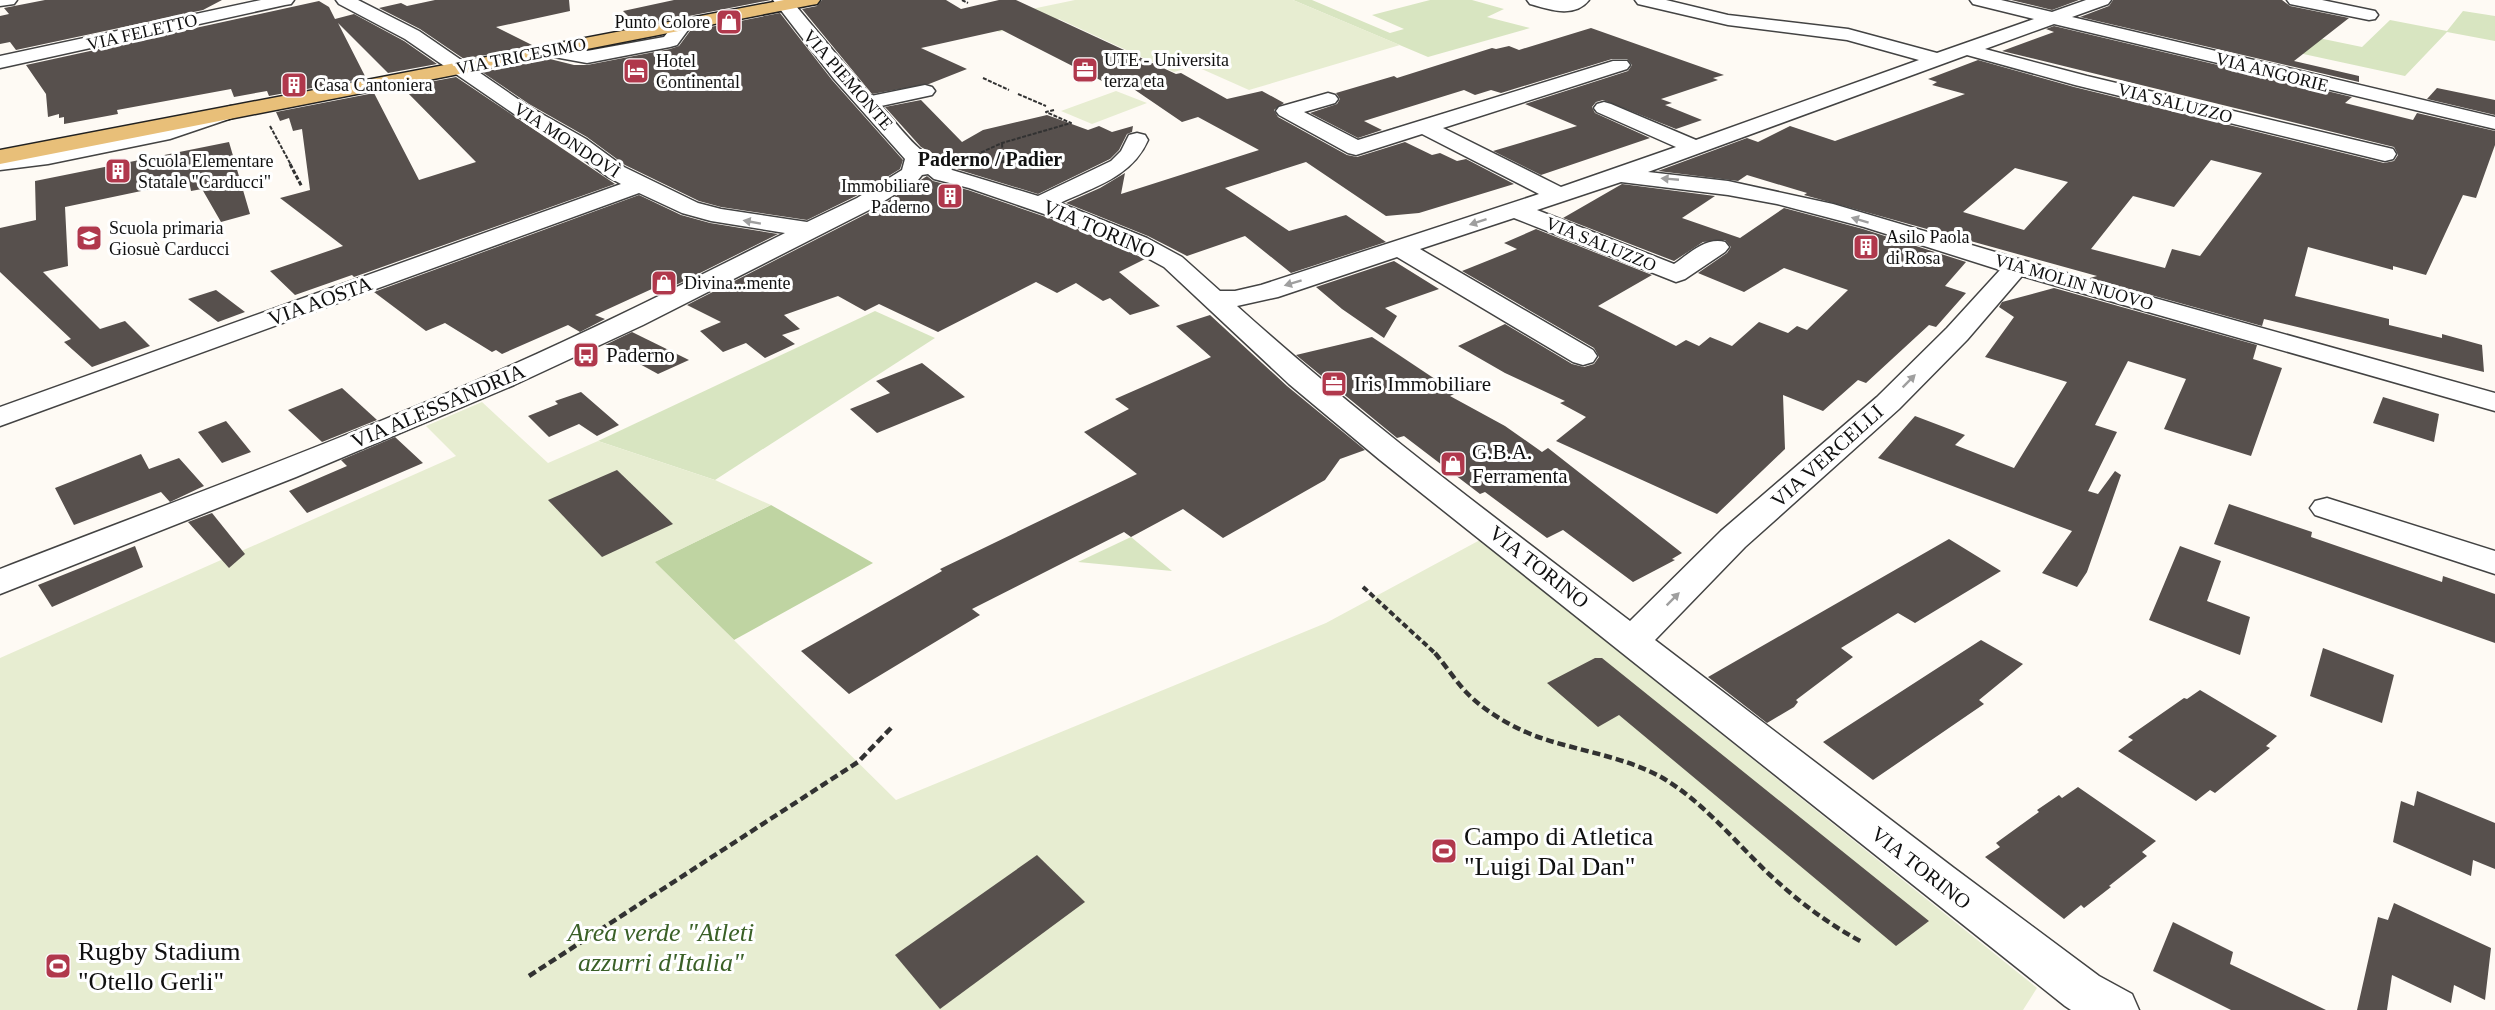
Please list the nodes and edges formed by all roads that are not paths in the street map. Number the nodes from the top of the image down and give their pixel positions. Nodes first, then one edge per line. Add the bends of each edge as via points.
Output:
1 (8, 0) edge
2 (345, 0) edge
3 (811, 0) edge
4 (1536, 0) edge
5 (1580, 0) edge
6 (1644, 0) edge
7 (1979, 0) edge
8 (2102, 0) edge
9 (2296, 0) edge
10 (274, 1) edge
11 (0, 2) edge
12 (784, 2) edge
13 (2369, 15) dead end
14 (2049, 18) junction
15 (1965, 49) junction
16 (1938, 59) junction
17 (0, 62) edge
18 (1620, 65) dead end
19 (460, 68) junction
20 (925, 91) dead end
21 (1328, 99) dead end
22 (867, 103) junction
23 (1604, 108) dead end
24 (231, 112) junction
25 (2495, 123) edge
26 (1430, 130) junction
27 (1137, 140) dead end
28 (1695, 147) junction
29 (2385, 154) dead end
30 (0, 157) edge
31 (0, 163) edge
32 (923, 172) junction
33 (1614, 177) junction
34 (640, 185) junction
35 (1559, 195) junction
36 (1040, 204) junction
37 (1515, 210) junction
38 (810, 230) junction
39 (1399, 248) junction
40 (1716, 248) dead end
41 (2017, 266) junction
42 (1215, 299) junction
43 (1582, 356) dead end
44 (2495, 402) edge
45 (0, 417) edge
46 (2327, 508) dead end
47 (2495, 563) edge
48 (0, 582) edge
49 (1632, 641) junction
50 (2089, 1004) edge

1 - 11 street
2 - 19 street, VIA MONDOVÌ via 412,35
3 - 12 main road, VIA TRICESIMO
4 - 5 street via 1562,7
6 - 16 street via 1728,20 1848,35
7 - 14 street
8 - 14 street, VIA SALUZZO
9 - 13 street
10 - 17 street, VIA FELETTO
12 - 19 main road, VIA TRICESIMO via 682,26
12 - 22 street, VIA PIEMONTE
14 - 15 street, VIA SALUZZO
14 - 25 street, VIA ANGORIE
15 - 16 street, VIA SALUZZO
15 - 29 street, VIA SALUZZO
16 - 28 street, VIA SALUZZO
18 - 26 street
19 - 24 main road, VIA TRICESIMO
19 - 34 street, VIA MONDOVÌ
20 - 22 street
21 - 26 street via 1286,111 1356,148
22 - 32 street, VIA PIEMONTE
23 - 28 street
24 - 30 main road, VIA TRICESIMO
24 - 31 street, VIA TRICESIMO via 170,133
26 - 35 street, VIA SALUZZO
27 - 36 street via 1131,154 1119,166
28 - 33 street, VIA SALUZZO
32 - 36 street, VIA TORINO via 977,183
32 - 38 street, VIA ALESSANDRIA
33 - 35 street, VIA SALUZZO
41 -> 33 street, VIA MOLIN NUOVO via 1762,192 1689,181
38 -> 34 street, VIA MONDOVÌ via 719,216 690,208
34 - 45 street, VIA AOSTA
35 - 37 street, VIA SALUZZO
36 - 42 street, VIA TORINO via 1111,230 1163,255
37 -> 39 street, VIA SALUZZO
37 - 40 street, VIA SALUZZO via 1676,274
38 - 48 street, VIA ALESSANDRIA via 504,379
39 -> 42 street, VIA SALUZZO via 1269,291
39 - 43 street
41 - 44 street, VIA MOLIN NUOVO
49 -> 41 street, VIA VERCELLI via 1733,539 1888,402 1957,334
42 - 49 street, VIA TORINO via 1299,378
46 - 47 street
49 - 50 street, VIA TORINO

